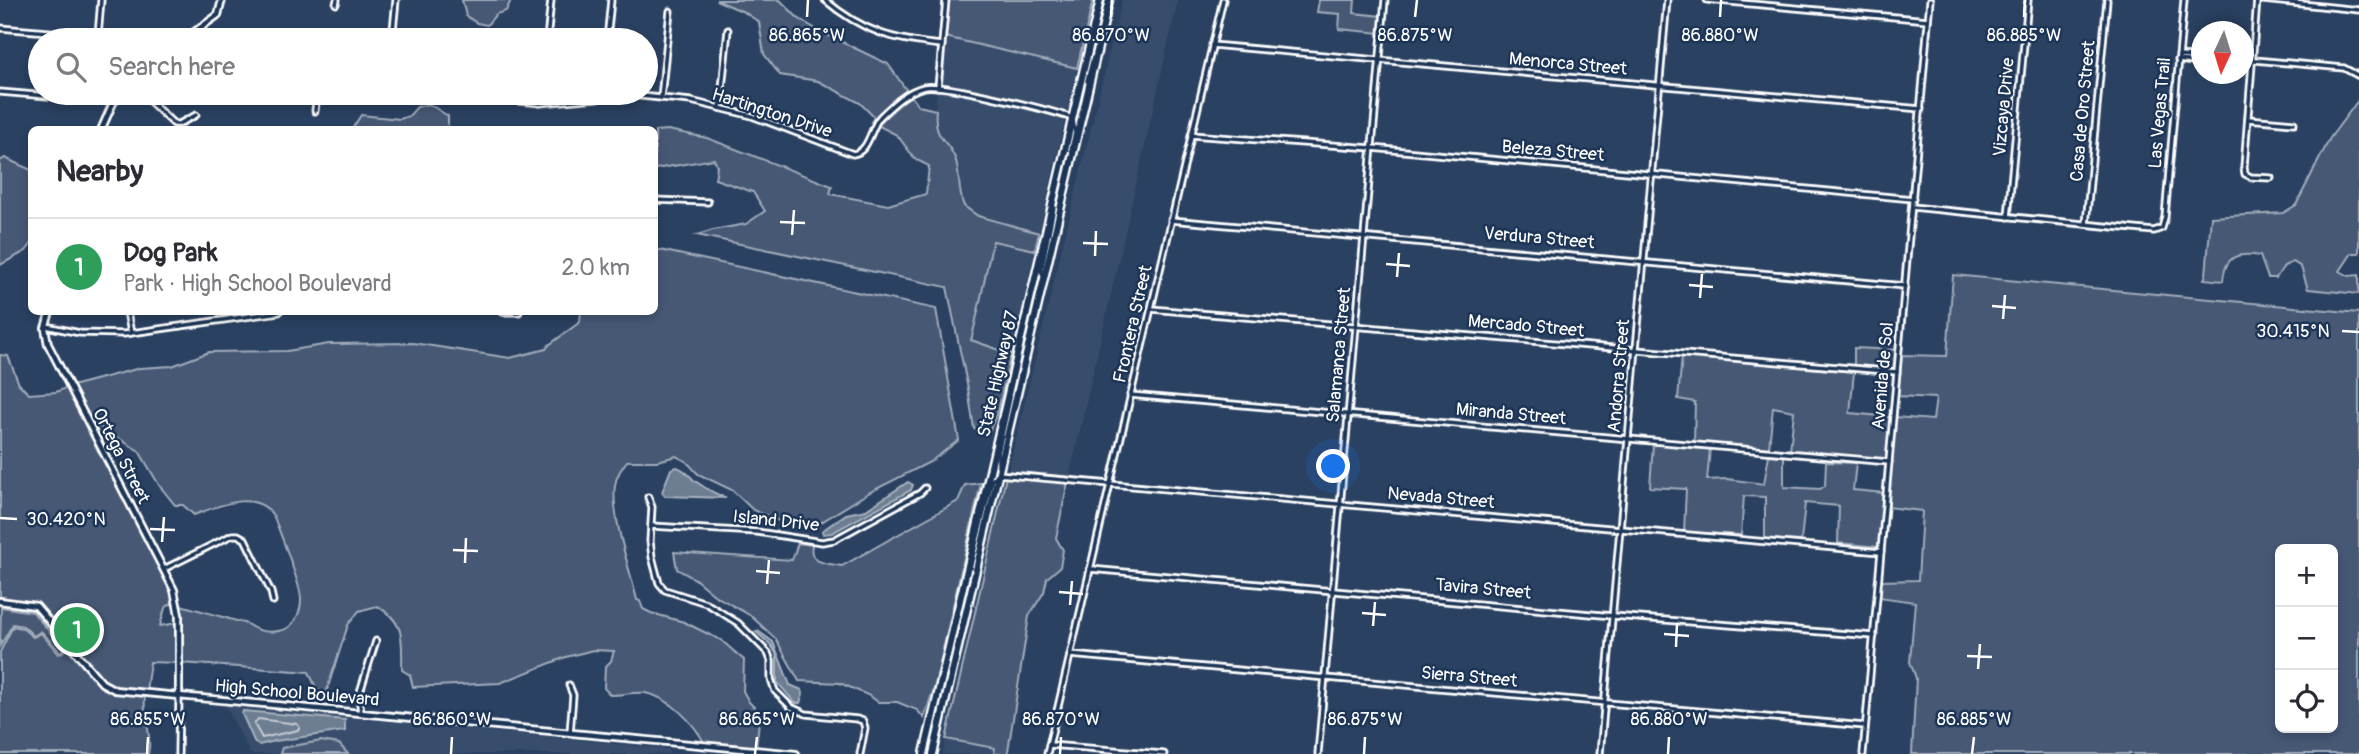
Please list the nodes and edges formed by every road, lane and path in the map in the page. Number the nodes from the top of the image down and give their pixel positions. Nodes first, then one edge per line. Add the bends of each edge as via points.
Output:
1 (101, 0) edge
2 (222, 0) edge
3 (396, 0) edge
4 (551, 0) edge
5 (611, 0) edge
6 (825, 0) edge
7 (946, 0) edge
8 (1100, 0) edge
9 (1109, 0) edge
10 (1223, 0) edge
11 (1385, 0) edge
12 (1667, 0) edge
13 (1707, 0) edge
14 (1930, 0) edge
15 (2028, 0) edge
16 (2107, 0) edge
17 (2184, 0) edge
18 (2258, 0) edge
19 (2263, 0) edge
20 (2359, 10) edge
21 (670, 12) dead end
22 (1928, 20) junction
23 (0, 28) edge
24 (99, 28) edge
25 (200, 28) edge
26 (393, 28) edge
27 (548, 28) edge
28 (608, 28) edge
29 (28, 30) edge
30 (728, 30) dead end
31 (1102, 30) junction
32 (942, 45) junction
33 (1212, 45) junction
34 (2254, 47) edge
35 (2179, 58) junction
36 (2191, 59) edge
37 (2254, 59) edge
38 (1379, 61) junction
39 (2359, 76) edge
40 (2251, 84) edge
41 (1660, 86) junction
42 (938, 87) junction
43 (0, 93) edge
44 (28, 95) edge
45 (658, 98) edge
46 (661, 98) junction
47 (112, 105) edge
48 (154, 105) edge
49 (316, 105) edge
50 (720, 108) junction
51 (1921, 109) junction
52 (315, 111) dead end
53 (196, 115) dead end
54 (1072, 118) junction
55 (2248, 119) junction
56 (2294, 123) dead end
57 (103, 126) edge
58 (1191, 135) junction
59 (1372, 148) junction
60 (1651, 175) junction
61 (2272, 178) dead end
62 (1055, 194) junction
63 (1063, 199) junction
64 (1913, 199) junction
65 (658, 200) edge
66 (708, 202) dead end
67 (1912, 207) junction
68 (2008, 217) junction
69 (1171, 220) junction
70 (2087, 224) junction
71 (1364, 237) junction
72 (1644, 261) junction
73 (1044, 278) junction
74 (1905, 286) junction
75 (1151, 309) junction
76 (49, 315) edge
77 (128, 315) edge
78 (258, 315) edge
79 (1356, 325) junction
80 (46, 326) junction
81 (131, 333) junction
82 (1636, 350) junction
83 (1897, 372) junction
84 (1011, 382) junction
85 (1130, 395) junction
86 (1349, 413) junction
87 (1627, 439) junction
88 (1889, 462) junction
89 (998, 474) junction
90 (1110, 483) junction
91 (925, 488) dead end
92 (648, 497) dead end
93 (1340, 503) junction
94 (651, 526) junction
95 (1620, 528) junction
96 (1881, 552) junction
97 (164, 569) junction
98 (1090, 569) junction
99 (964, 579) junction
100 (1332, 589) junction
101 (0, 601) edge
102 (273, 601) dead end
103 (1613, 616) junction
104 (1874, 636) junction
105 (376, 641) dead end
106 (1070, 655) junction
107 (1325, 678) junction
108 (569, 685) dead end
109 (179, 696) junction
110 (1604, 704) junction
111 (361, 713) junction
112 (1865, 726) junction
113 (570, 733) junction
114 (1049, 745) junction
115 (702, 746) junction
116 (178, 754) edge
117 (702, 754) edge
118 (796, 754) edge
119 (860, 754) edge
120 (924, 754) edge
121 (933, 754) edge
122 (1047, 754) edge
123 (1164, 754) edge
124 (1318, 754) edge
125 (1600, 754) edge
126 (1863, 754) edge

1 - 24 street
2 - 25 street via 218,15
3 - 26 street
4 - 27 street
5 - 28 street
6 - 32 street via 881,35
7 - 32 street
8 - 54 highway, State Highway 87
9 - 31 highway
10 - 33 street, Frontera Street
11 - 38 street, Salamanca Street
12 - 41 street, Andorra Street
13 - 22 street
14 - 22 street, Avenida de Sol
15 - 68 street, Vizcaya Drive
16 - 70 street, Casa de Oro Street
17 - 35 street, Las Vegas Trail
18 - 34 street
19 - 20 street
21 - 46 street
22 - 51 street, Avenida de Sol
23 - 29 street
30 - 50 street
31 - 54 street via 1082,103
31 - 63 highway
32 - 42 street
33 - 38 street, Menorca Street
33 - 58 street, Frontera Street
35 - 36 street
35 - 70 street, Las Vegas Trail via 2162,228
37 - 39 street via 2344,68
38 - 41 street, Menorca Street
38 - 59 street, Salamanca Street
40 - 55 street
41 - 51 street, Menorca Street
41 - 60 street, Andorra Street
42 - 50 street, Hartington Drive via 918,89 901,98 875,125 864,150 853,155
42 - 54 street
43 - 44 street
45 - 46 street, Hartington Drive
46 - 50 street, Hartington Drive
47 - 57 street
48 - 53 street via 174,124
49 - 52 street
51 - 64 street, Avenida de Sol
54 - 62 highway, State Highway 87
54 - 63 street via 1075,133
55 - 56 street
55 - 61 street via 2244,172
58 - 59 street, Beleza Street
58 - 69 street, Frontera Street
59 - 60 street, Beleza Street
59 - 71 street, Salamanca Street
60 - 64 street, Beleza Street
60 - 72 street, Andorra Street
62 - 73 street via 1041,271
62 - 84 highway, State Highway 87
63 - 73 highway
64 - 67 street, Avenida de Sol
65 - 66 street
67 - 68 street
67 - 74 street, Avenida de Sol
68 - 70 street
69 - 71 street, Verdura Street
69 - 75 street, Frontera Street
71 - 72 street, Verdura Street
71 - 79 street, Salamanca Street
72 - 74 street, Verdura Street
72 - 82 street, Andorra Street
73 - 89 highway
74 - 83 street, Avenida de Sol
75 - 79 street, Mercado Street
75 - 85 street, Frontera Street
76 - 80 street
77 - 81 street
78 - 81 street
79 - 82 street, Mercado Street
79 - 86 street, Salamanca Street
80 - 81 street via 96,335
80 - 97 street, Ortega Street via 48,344
82 - 83 street, Mercado Street
82 - 87 street, Andorra Street
83 - 88 street, Avenida de Sol
84 - 89 street
84 - 99 highway, State Highway 87
85 - 86 street, Miranda Street
85 - 90 street, Frontera Street
86 - 87 street, Miranda Street
86 - 93 street, Salamanca Street
87 - 88 street, Miranda Street
87 - 95 street, Andorra Street
88 - 96 street, Avenida de Sol
89 - 90 street, Nevada Street
89 - 99 street via 992,480 973,561
89 - 121 highway
90 - 93 street, Nevada Street
90 - 98 street, Frontera Street
91 - 94 street, Island Drive via 834,540 822,542 757,532
92 - 94 street
93 - 95 street, Nevada Street
93 - 100 street, Salamanca Street
94 - 119 street via 656,574 665,590 706,603 738,623 768,653 775,691 791,708 863,721
95 - 96 street, Nevada Street
95 - 103 street, Andorra Street
96 - 104 street, Avenida de Sol
97 - 102 street via 238,535 245,539
97 - 109 street, Ortega Street via 178,604
98 - 100 street, Tavira Street
98 - 106 street, Frontera Street
99 - 120 highway, State Highway 87
100 - 103 street, Tavira Street
100 - 107 street, Salamanca Street
101 - 109 street, High School Boulevard via 36,606 108,688
103 - 104 street, Tavira Street
103 - 110 street, Andorra Street
104 - 112 street, Avenida de Sol
105 - 111 street via 359,695
106 - 107 street, Sierra Street
106 - 114 street, Frontera Street
107 - 110 street, Sierra Street
107 - 124 street, Salamanca Street
108 - 113 street via 573,695
109 - 111 street, High School Boulevard
109 - 116 street
110 - 112 street, Sierra Street
110 - 125 street, Andorra Street
111 - 113 street, High School Boulevard
112 - 126 street, Avenida de Sol
113 - 115 street, High School Boulevard
114 - 122 street, Frontera Street
114 - 123 street
115 - 117 street
115 - 118 street, High School Boulevard

